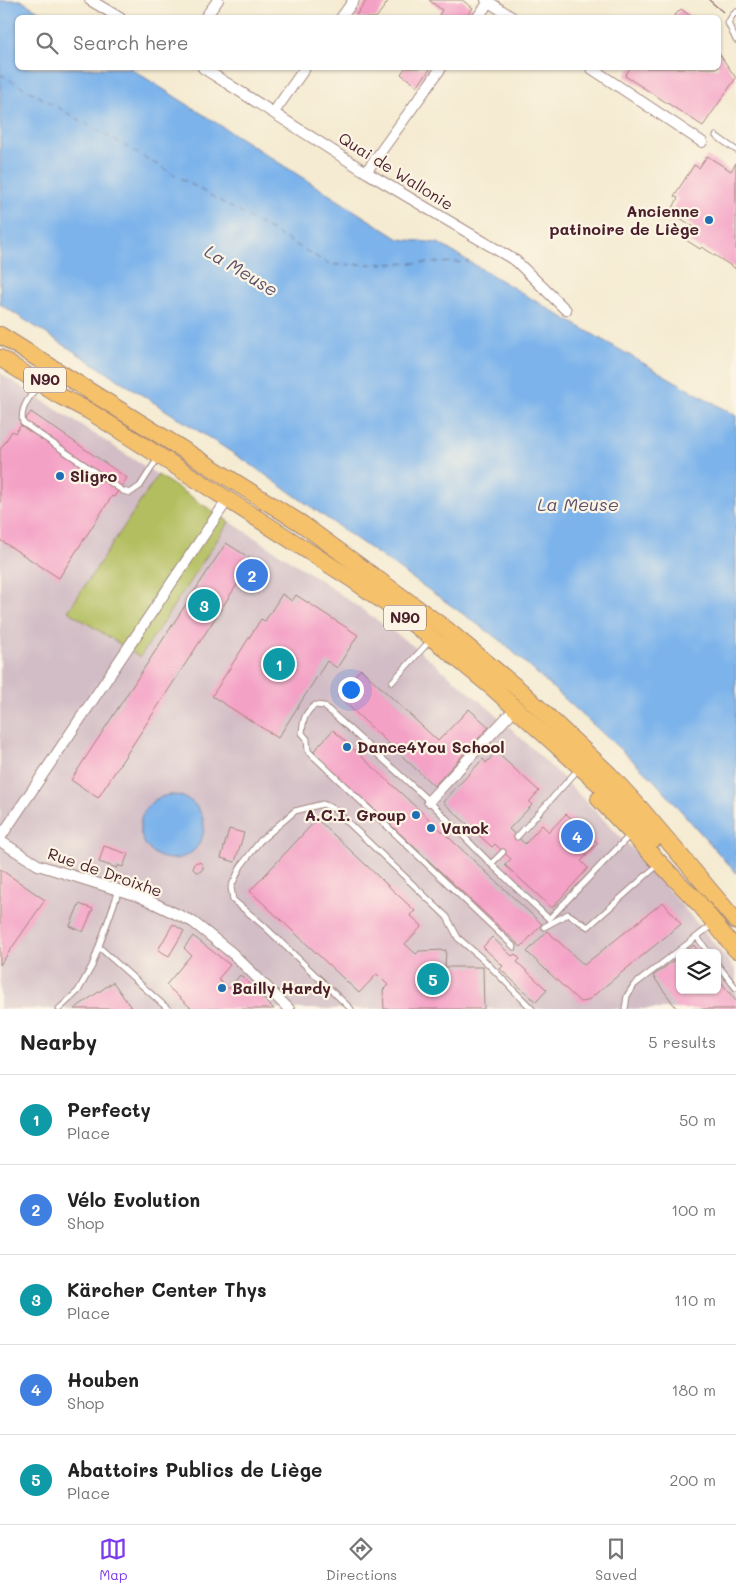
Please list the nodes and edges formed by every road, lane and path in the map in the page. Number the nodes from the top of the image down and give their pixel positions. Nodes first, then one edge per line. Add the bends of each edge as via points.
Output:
1 (90, 0) edge
2 (218, 0) edge
3 (354, 0) edge
4 (489, 2) edge
5 (736, 12) edge
6 (115, 15) edge
7 (207, 15) edge
8 (343, 15) edge
9 (479, 15) edge
10 (508, 15) edge
11 (736, 40) edge
12 (206, 70) edge
13 (304, 70) edge
14 (440, 70) edge
15 (594, 70) edge
16 (274, 112) junction
17 (716, 136) dead end
18 (702, 142) dead end
19 (736, 150) edge
20 (366, 172) junction
21 (566, 310) dead end
22 (0, 335) edge
23 (0, 351) edge
24 (0, 358) edge
25 (39, 383) junction
26 (89, 411) junction
27 (159, 456) junction
28 (228, 499) junction
29 (266, 524) junction
30 (329, 543) junction
31 (426, 645) junction
32 (392, 682) dead end
33 (510, 714) junction
34 (581, 774) junction
35 (429, 802) junction
36 (641, 809) junction
37 (632, 833) junction
38 (517, 836) dead end
39 (0, 839) edge
40 (503, 852) dead end
41 (491, 864) junction
42 (659, 864) junction
43 (119, 890) junction
44 (698, 904) junction
45 (736, 908) edge
46 (736, 921) edge
47 (714, 923) junction
48 (544, 927) dead end
49 (736, 933) edge
50 (697, 937) junction
51 (99, 947) junction
52 (514, 947) dead end
53 (706, 949) edge
54 (736, 950) edge
55 (721, 969) edge
56 (736, 988) edge
57 (59, 1009) edge
58 (168, 1009) edge
59 (289, 1009) edge
60 (351, 1009) edge
61 (532, 1009) edge
62 (625, 1009) edge

1 - 6 street
2 - 7 street
3 - 8 street
4 - 9 street
4 - 10 street
5 - 11 lane via 728,23
12 - 16 street, Quai de Wallonie
13 - 16 street
14 - 20 street
15 - 18 street
16 - 20 street, Quai de Wallonie
17 - 19 lane
20 - 21 street, Quai de Wallonie via 516,261
22 - 30 main road, N90
23 - 26 main road, N90
24 - 25 main road
25 - 26 main road
25 - 27 lane via 24,406 23,423 123,491 130,493 140,486
26 - 27 main road, N90
27 - 28 main road, N90
28 - 29 main road, N90
28 - 30 main road via 236,491 242,492
28 - 39 street
29 - 31 main road via 284,544
29 - 34 main road, N90 via 353,580 442,646 494,689
30 - 36 main road, N90 via 496,670 574,740
31 - 32 lane
31 - 33 main road
33 - 34 main road
33 - 35 street
34 - 37 main road
34 - 38 lane
34 - 44 main road via 678,875
34 - 49 main road, N90 via 665,851
35 - 41 lane
35 - 52 lane via 324,706 315,706 308,711 302,733 308,739 308,751
36 - 45 main road via 692,857
36 - 46 main road, N90
37 - 41 lane via 549,919
37 - 42 main road
39 - 43 street, Rue de Droixhe via 38,865
40 - 41 lane
42 - 44 main road
42 - 48 lane via 588,927 568,914
43 - 51 lane
43 - 59 street, Rue de Droixhe via 193,922 232,953
44 - 47 main road
47 - 50 lane
47 - 54 main road
50 - 53 lane
50 - 62 lane via 634,985 627,996
51 - 57 lane via 78,991
51 - 58 lane
55 - 56 lane
60 - 61 lane via 232,900 231,887 241,866 260,841 295,811 323,804 334,809 447,916 458,938

